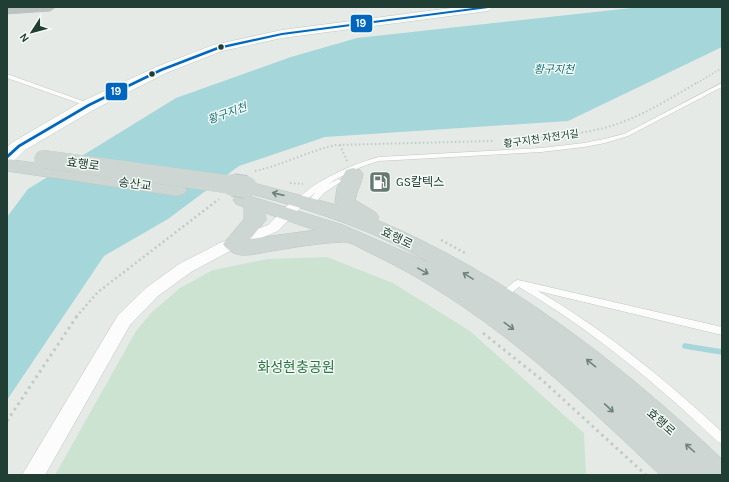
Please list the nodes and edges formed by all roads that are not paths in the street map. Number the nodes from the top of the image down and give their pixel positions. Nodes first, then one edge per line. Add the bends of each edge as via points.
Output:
1 (50, 7) edge
2 (488, 7) edge
3 (7, 10) edge
4 (7, 76) edge
5 (722, 85) edge
6 (89, 105) junction
7 (8, 158) edge
8 (396, 159) junction
9 (353, 168) junction
10 (246, 196) junction
11 (299, 208) junction
12 (385, 231) junction
13 (352, 238) junction
14 (231, 248) junction
15 (422, 250) junction
16 (509, 290) junction
17 (722, 332) edge
18 (722, 439) edge
19 (33, 475) edge
20 (682, 475) edge
21 (717, 475) edge

1 - 3 highway
2 - 6 street via 282,34 218,48 161,70
4 - 6 lane
5 - 8 lane via 626,135 611,140 530,150
6 - 7 street via 19,146
7 - 10 main road, 송산교
8 - 9 lane via 393,162
8 - 11 lane via 383,159 351,169 321,183
9 - 11 lane
9 - 12 main road via 346,202 381,224
10 - 11 main road, 효행로
10 - 14 main road via 255,220
11 - 12 main road, 효행로
11 - 13 main road, 효행로
11 - 14 street via 268,230
12 - 15 main road, 효행로
13 - 14 main road via 312,237
13 - 15 main road via 364,232 404,249
13 -> 20 main road, 효행로 via 410,264 478,303 524,336 598,398
14 - 19 street via 185,268 152,292 124,320
16 -> 15 main road, 효행로
16 - 17 lane
16 - 18 lane via 541,296 664,386
21 -> 16 main road, 효행로 via 651,412 527,313

